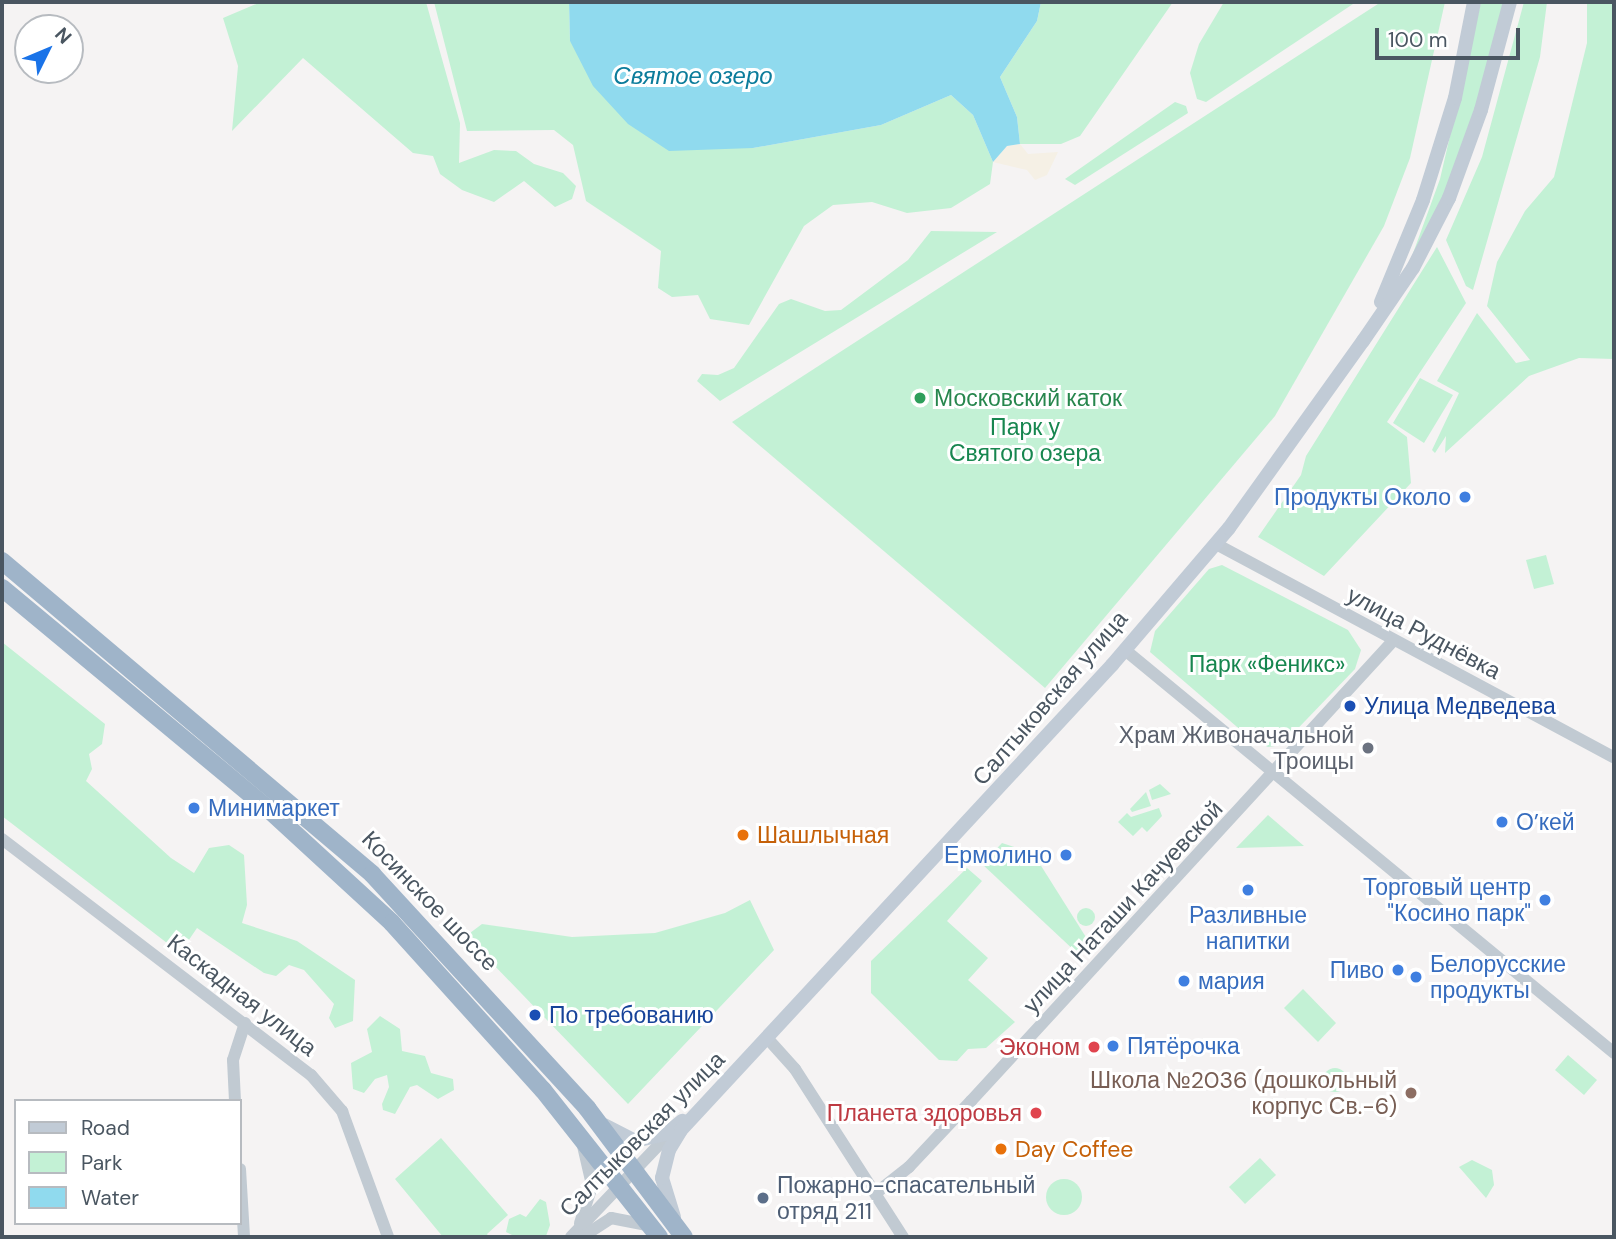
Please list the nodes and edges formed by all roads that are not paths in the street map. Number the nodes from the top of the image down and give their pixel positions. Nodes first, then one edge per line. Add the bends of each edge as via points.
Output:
1 (1474, 2) edge
2 (1510, 2) edge
3 (1363, 341) junction
4 (1216, 544) junction
5 (2, 561) edge
6 (2, 588) edge
7 (1393, 641) junction
8 (1125, 650) junction
9 (1614, 757) edge
10 (1274, 773) junction
11 (2, 839) edge
12 (245, 1023) junction
13 (768, 1039) junction
14 (1614, 1053) edge
15 (235, 1099) edge
16 (587, 1108) junction
17 (569, 1122) junction
18 (680, 1127) junction
19 (636, 1172) junction
20 (621, 1188) junction
21 (876, 1193) junction
22 (242, 1203) edge
23 (654, 1232) edge
24 (683, 1235) edge
25 (244, 1237) edge
26 (388, 1237) edge
27 (571, 1237) edge
28 (581, 1237) edge
29 (903, 1237) edge

1 - 3 main road, Салтыковская улица via 1455,98 1423,200
2 - 3 main road, Салтыковская улица via 1481,110 1449,198 1413,268
3 - 4 main road, Салтыковская улица
4 - 7 street, улица Руднёвка
4 - 8 main road, Салтыковская улица
5 - 16 highway, Косинское шоссе via 334,838 439,942
6 - 17 highway, Косинское шоссе via 356,887 490,1029
7 - 9 street, улица Руднёвка
7 - 10 street, улица Наташи Качуевской
8 - 10 street
8 - 13 main road, Салтыковская улица
10 - 14 street
10 - 21 street, улица Наташи Качуевской via 909,1167
11 - 12 street, Каскадная улица
12 - 15 street via 233,1060
12 - 26 street, Каскадная улица via 311,1075 342,1111
13 - 18 main road, Салтыковская улица
13 - 21 street via 795,1069
16 - 18 main road via 614,1134 635,1141
16 - 19 highway, Косинское шоссе
17 - 20 highway, Косинское шоссе
17 - 27 street via 583,1146 592,1182 589,1201
18 - 19 street, Салтыковская улица
18 - 24 main road via 668,1150 662,1178
19 - 20 street, Салтыковская улица
19 - 24 highway, Косинское шоссе
20 - 23 highway, Косинское шоссе
20 - 27 street, Салтыковская улица
20 - 28 street, Салтыковская улица
21 - 29 street
22 - 25 street
23 - 28 street via 611,1218

